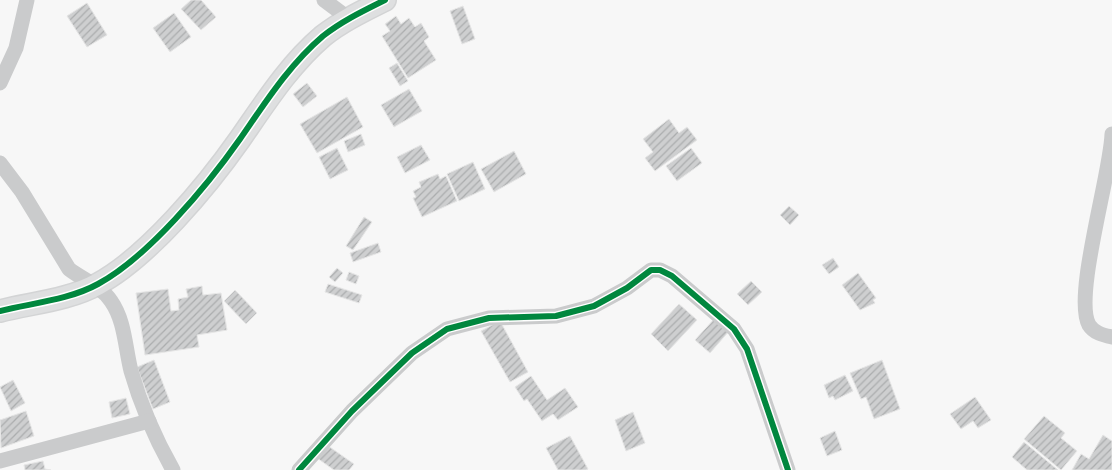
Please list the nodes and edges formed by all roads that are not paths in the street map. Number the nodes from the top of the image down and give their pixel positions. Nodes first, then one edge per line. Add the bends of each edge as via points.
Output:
1 (27, 0) edge
2 (324, 0) edge
3 (385, 0) edge
4 (348, 18) junction
5 (0, 83) edge
6 (1112, 134) edge
7 (0, 163) edge
8 (97, 285) junction
9 (0, 311) edge
10 (1112, 337) edge
11 (149, 421) junction
12 (0, 461) edge
13 (173, 470) edge
14 (299, 470) edge
15 (788, 470) edge

1 - 5 street via 16,48
2 - 4 street
3 - 4 street
4 - 8 street via 323,37 287,73 237,143 140,256
6 - 10 street via 1094,230 1086,310 1088,324 1096,332
7 - 8 street via 69,268 80,278
8 - 9 street via 47,302
8 - 11 street via 111,300 121,319 127,356
11 - 12 street
11 - 13 street
14 - 15 street via 352,411 405,360 447,330 489,318 556,316 594,306 652,270 660,270 672,276 734,329 748,349

